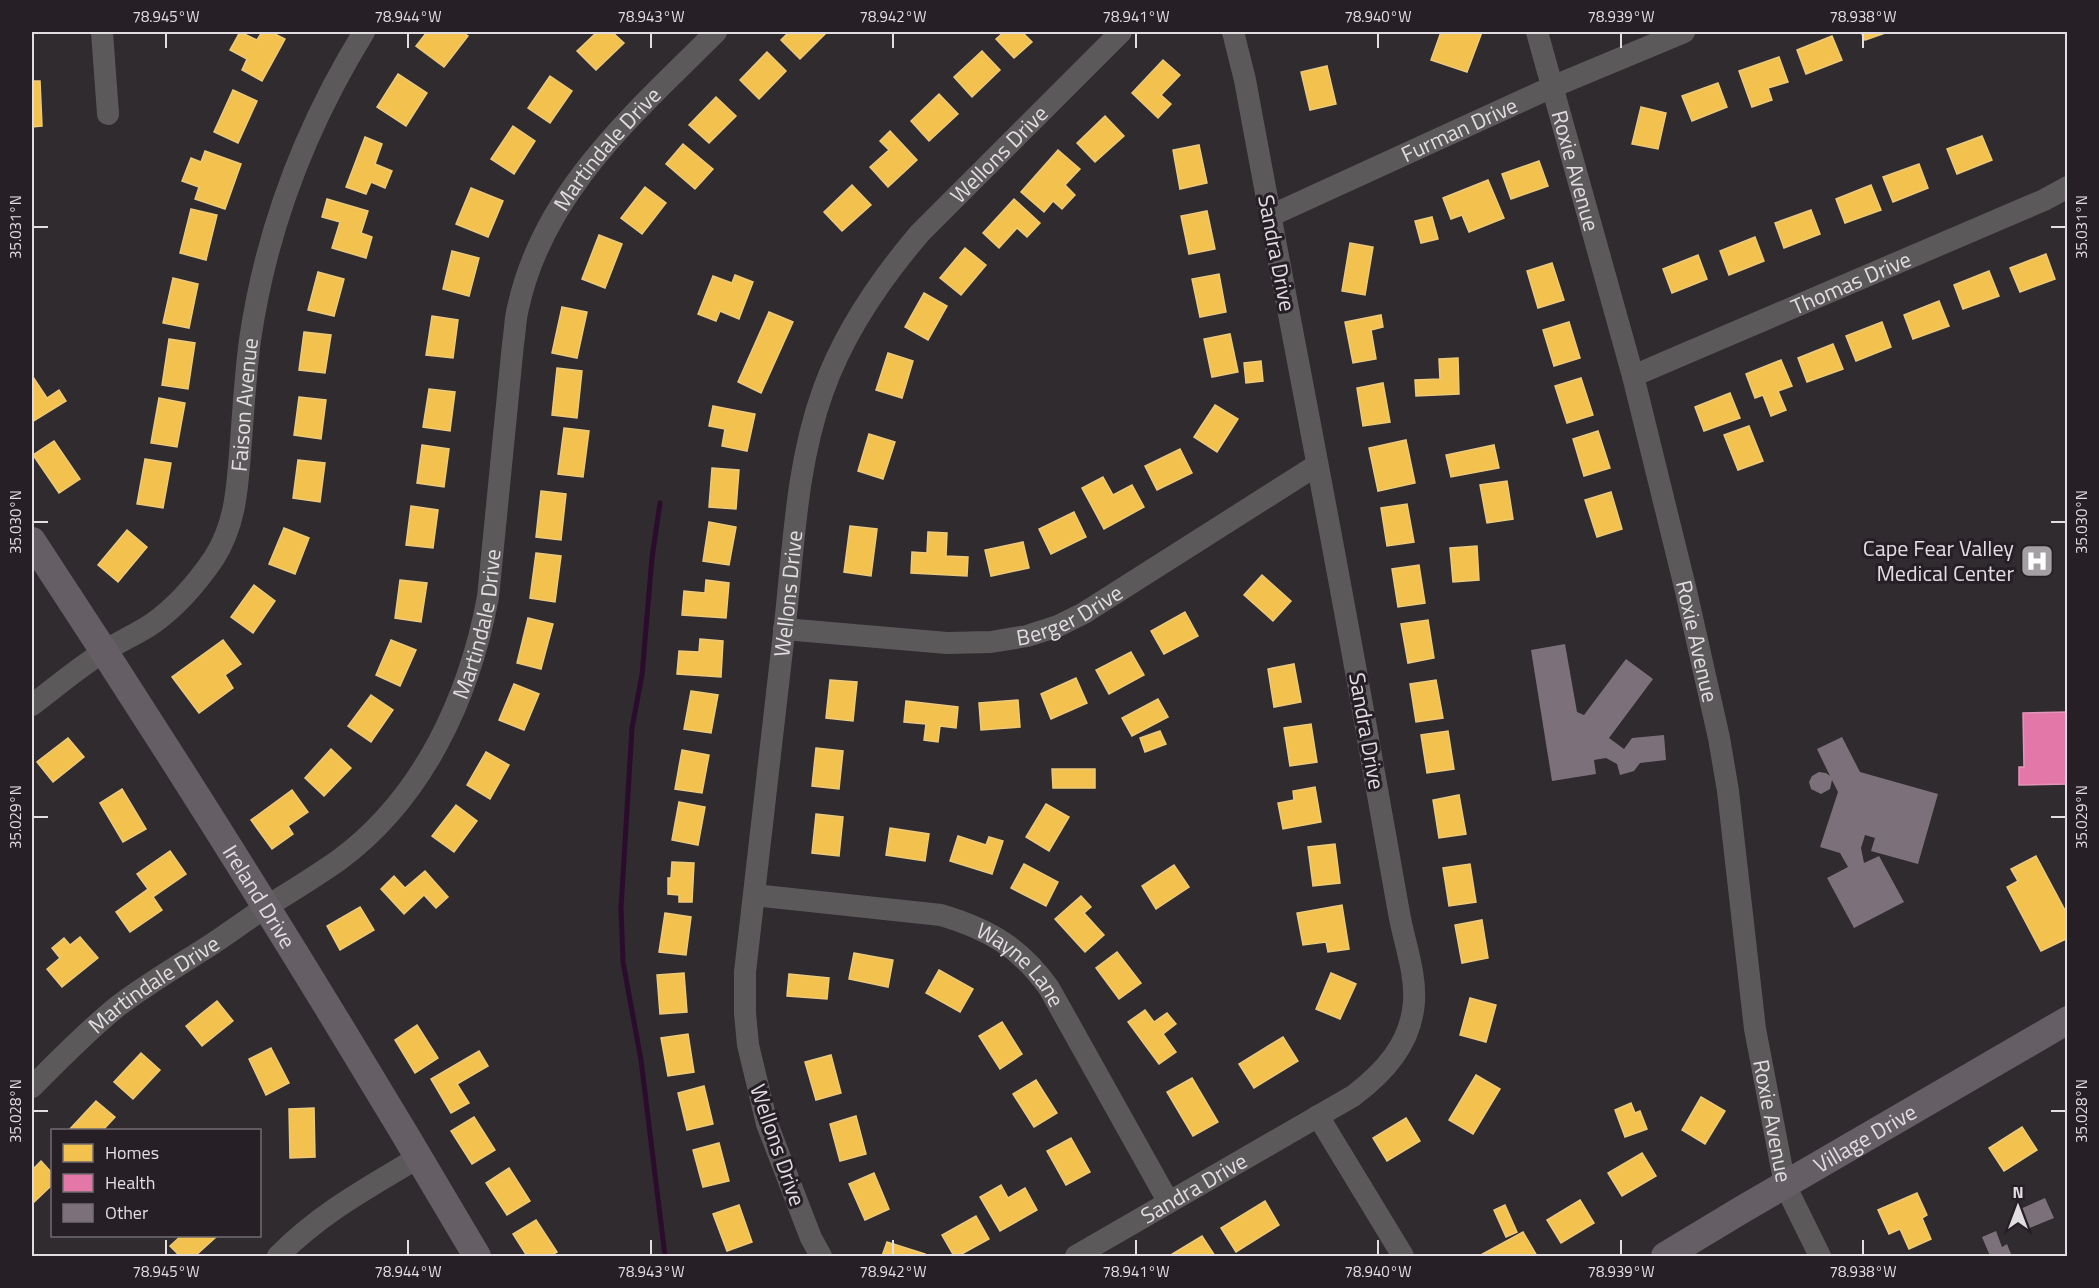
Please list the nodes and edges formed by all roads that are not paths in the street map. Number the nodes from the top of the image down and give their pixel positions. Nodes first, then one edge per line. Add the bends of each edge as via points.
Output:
1 (102, 32) edge
2 (364, 32) edge
3 (716, 32) edge
4 (1121, 32) edge
5 (1233, 32) edge
6 (1537, 32) edge
7 (1684, 32) edge
8 (1552, 87) junction
9 (108, 114) dead end
10 (2067, 187) edge
11 (1270, 216) junction
12 (1633, 376) junction
13 (1317, 465) junction
14 (32, 541) edge
15 (784, 629) junction
16 (104, 651) junction
17 (32, 705) edge
18 (754, 895) junction
19 (265, 908) junction
20 (2067, 1020) edge
21 (32, 1087) edge
22 (1318, 1116) junction
23 (419, 1157) junction
24 (1785, 1185) junction
25 (1168, 1201) junction
26 (278, 1257) edge
27 (477, 1257) edge
28 (821, 1257) edge
29 (1076, 1257) edge
30 (1403, 1257) edge
31 (1665, 1257) edge
32 (1820, 1257) edge

1 - 9 street
2 - 16 street, Faison Avenue via 318,113 293,173 272,240 250,341 236,505 226,536 201,575 175,604
3 - 19 street, Martindale Drive via 586,167 561,204 527,277 514,335 488,597 468,680 448,724 401,800 371,833 340,859
4 - 15 street, Wellons Drive via 920,233 891,268 849,332 823,392 803,466
5 - 11 street, Sandra Drive
6 - 8 street, Roxie Avenue
7 - 8 street, Furman Drive
8 - 11 street, Furman Drive
8 - 12 street, Roxie Avenue
10 - 12 street, Thomas Drive
11 - 13 street, Sandra Drive
12 - 24 street, Roxie Avenue via 1719,738 1755,1029
13 - 15 street, Berger Drive via 1084,614 1027,636 947,643
13 - 22 street, Sandra Drive via 1414,981 1410,1025 1387,1067 1353,1096
14 - 16 main road, Ireland Drive
15 - 18 street, Wellons Drive
16 - 17 street, Faison Avenue
16 - 19 main road, Ireland Drive
18 - 25 street, Wayne Lane via 941,915 994,935 1017,951 1049,988
18 - 28 street, Wellons Drive via 745,982 752,1069 766,1124
19 - 21 street, Martindale Drive via 119,1006
19 - 23 main road, Ireland Drive
20 - 24 main road, Village Drive
22 - 25 street, Sandra Drive
22 - 30 street
23 - 26 street via 336,1207
23 - 27 main road, Ireland Drive
24 - 31 main road, Village Drive
24 - 32 street, Roxie Avenue
25 - 29 street, Sandra Drive

